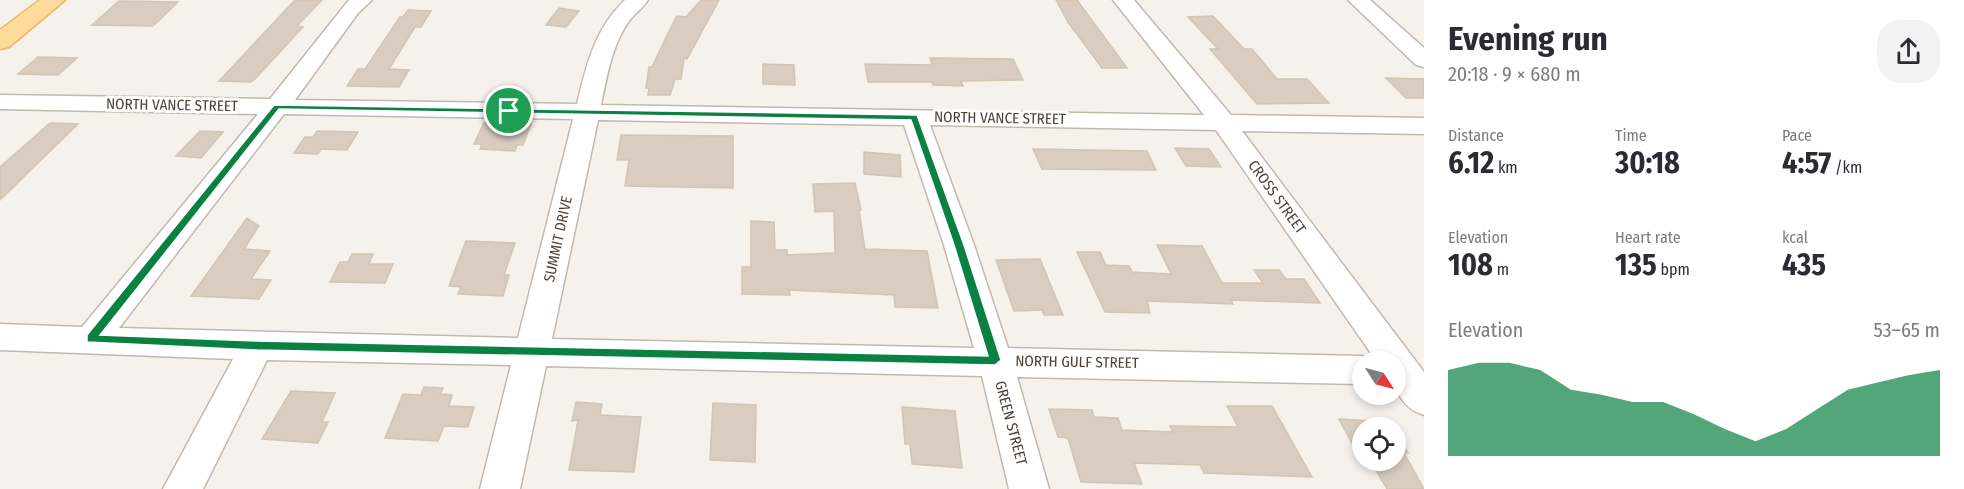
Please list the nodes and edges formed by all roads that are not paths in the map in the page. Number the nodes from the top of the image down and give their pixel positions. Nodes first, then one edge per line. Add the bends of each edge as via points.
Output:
1 (54, 0) edge
2 (362, 0) edge
3 (638, 0) edge
4 (1123, 0) edge
5 (1358, 0) edge
6 (0, 42) edge
7 (1424, 60) edge
8 (0, 102) edge
9 (277, 107) junction
10 (586, 112) junction
11 (914, 117) junction
12 (1222, 122) junction
13 (1424, 126) edge
14 (0, 337) edge
15 (91, 339) junction
16 (257, 346) junction
17 (533, 351) junction
18 (995, 360) junction
19 (1352, 370) edge
20 (1408, 371) edge
21 (1424, 400) edge
22 (183, 489) edge
23 (500, 489) edge
24 (1029, 489) edge

1 - 6 main road
2 - 9 street via 351,9
3 - 10 street, SUMMIT DRIVE via 627,8 609,35
4 - 12 street, CROSS STREET
5 - 7 street
8 - 9 street, NORTH VANCE STREET
9 - 10 street, NORTH VANCE STREET
9 - 15 street
10 - 11 street, NORTH VANCE STREET
10 - 17 street, SUMMIT DRIVE
11 - 12 street, NORTH VANCE STREET
11 - 18 street, GREEN STREET
12 - 13 street, NORTH VANCE STREET
12 - 20 street, CROSS STREET
14 - 15 street, NORTH GULF STREET
15 - 16 street, NORTH GULF STREET
16 - 17 street, NORTH GULF STREET
16 - 22 street
17 - 18 street, NORTH GULF STREET
17 - 23 street, SUMMIT DRIVE
18 - 19 street, NORTH GULF STREET
18 - 24 street, GREEN STREET
20 - 21 street, CROSS STREET

